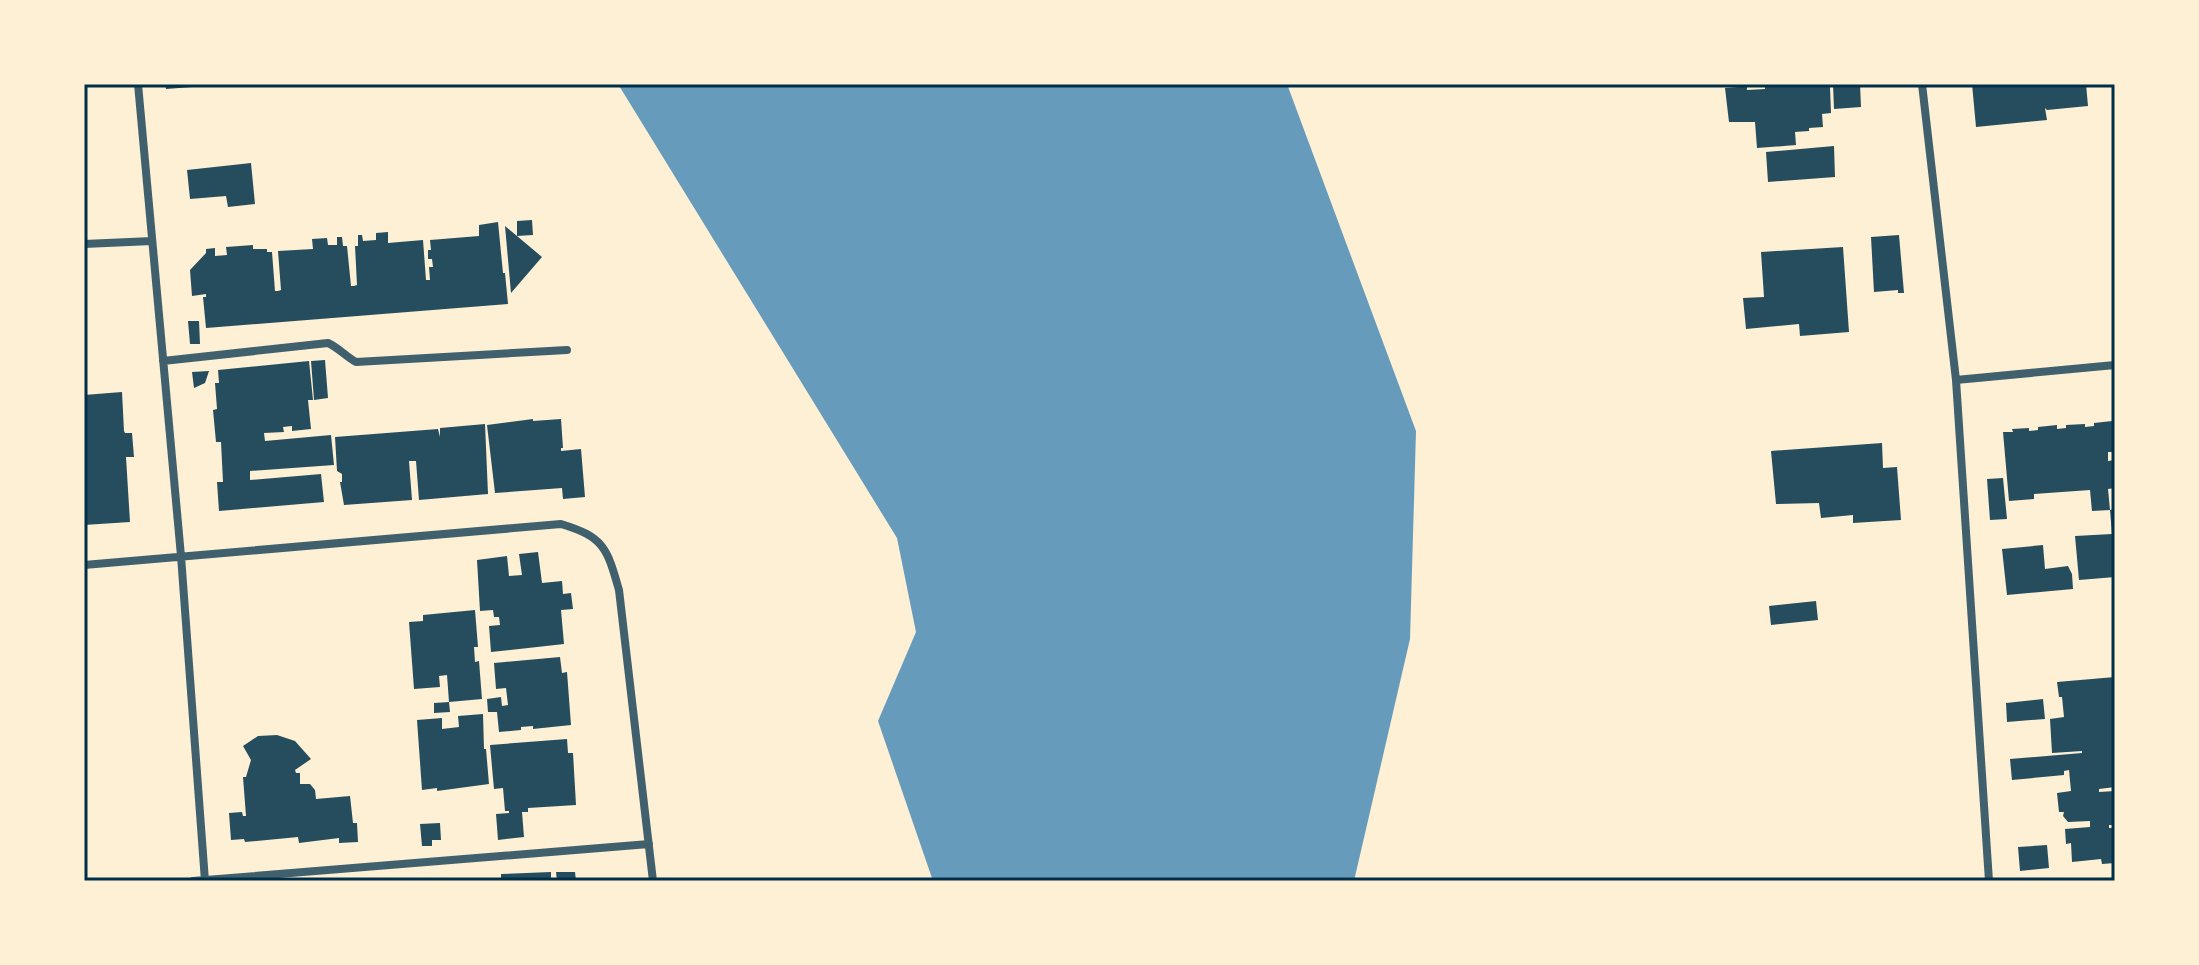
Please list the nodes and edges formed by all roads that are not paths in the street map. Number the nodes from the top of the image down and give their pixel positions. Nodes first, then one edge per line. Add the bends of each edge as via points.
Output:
1 (138, 84) edge
2 (1922, 84) edge
3 (152, 241) junction
4 (84, 244) edge
5 (567, 350) dead end
6 (163, 361) junction
7 (2115, 365) edge
8 (1956, 380) junction
9 (181, 556) junction
10 (84, 565) edge
11 (649, 844) junction
12 (205, 880) edge
13 (193, 881) edge
14 (653, 881) edge
15 (1989, 881) edge

1 - 3 street
2 - 8 street
3 - 4 street
3 - 6 street
5 - 6 street via 356,362 328,343
6 - 9 street
7 - 8 street
8 - 15 street
9 - 10 street
9 - 11 street via 561,524 599,541 619,590
9 - 12 street
11 - 12 street
11 - 14 street
12 - 13 street

